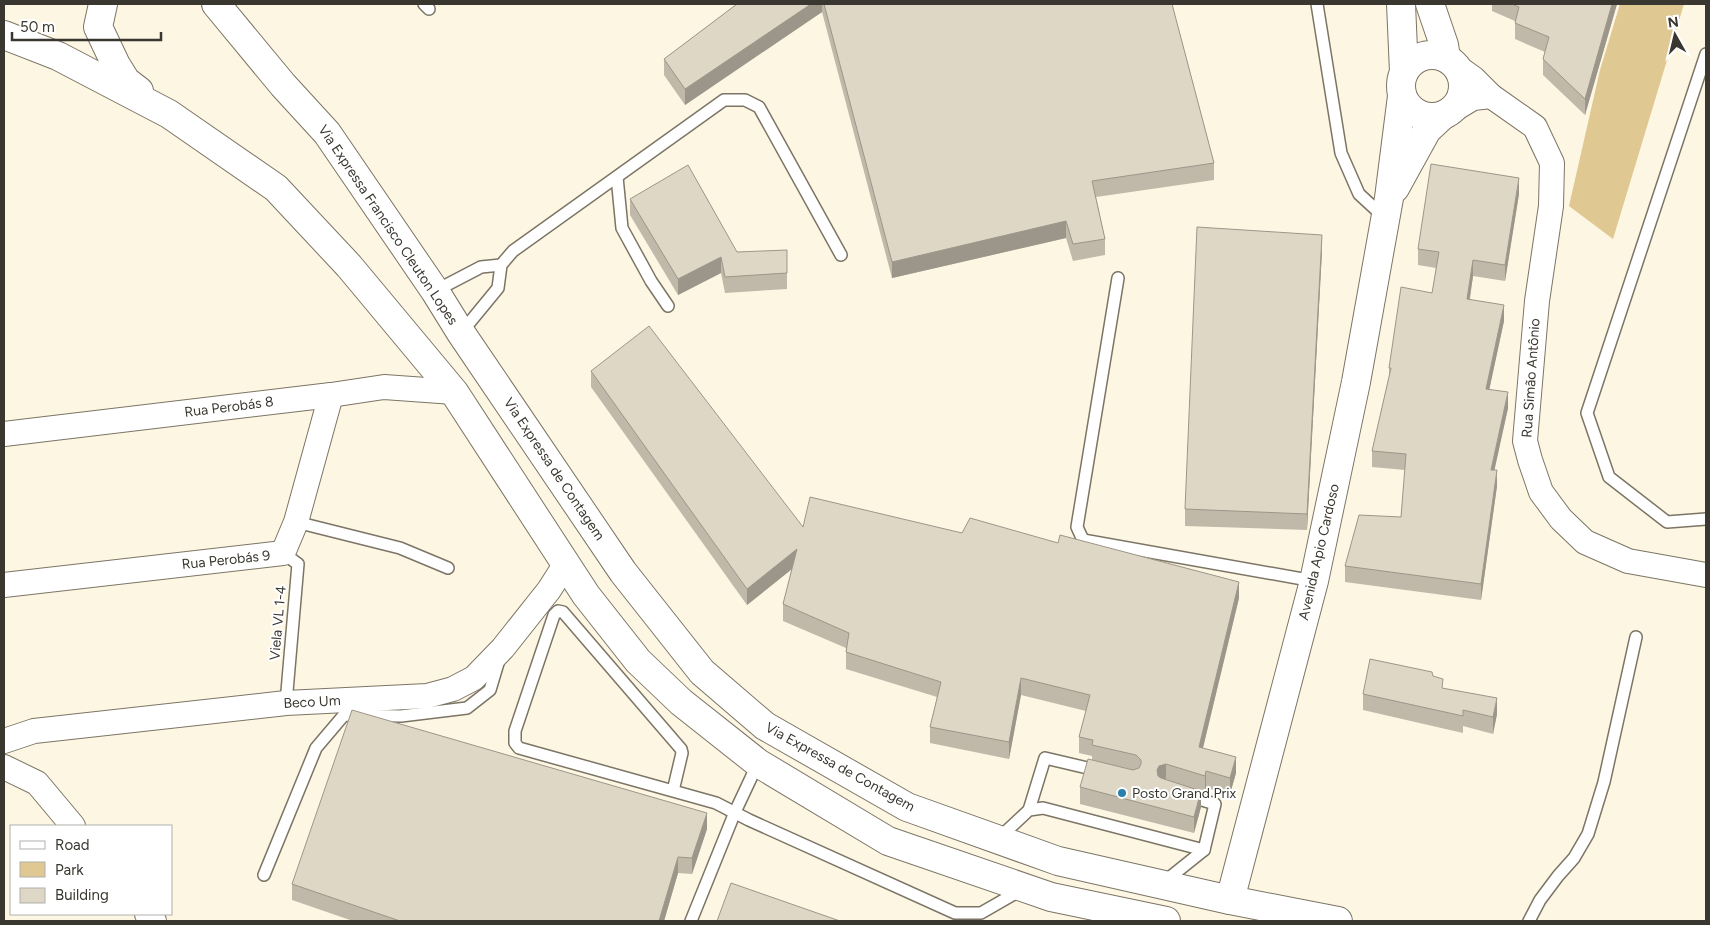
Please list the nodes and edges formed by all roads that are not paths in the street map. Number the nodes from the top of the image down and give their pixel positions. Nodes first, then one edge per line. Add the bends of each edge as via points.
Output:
1 (103, 4) edge
2 (205, 4) edge
3 (1317, 4) edge
4 (1401, 4) edge
5 (1430, 4) edge
6 (224, 14) edge
7 (4, 35) edge
8 (1706, 54) edge
9 (1451, 62) junction
10 (1403, 84) junction
11 (1491, 96) junction
12 (1447, 113) junction
13 (169, 114) junction
14 (617, 177) junction
15 (1387, 208) junction
16 (841, 255) dead end
17 (501, 265) junction
18 (1118, 278) dead end
19 (435, 291) junction
20 (668, 306) dead end
21 (461, 333) junction
22 (454, 392) junction
23 (331, 395) junction
24 (4, 434) edge
25 (1706, 519) edge
26 (296, 522) junction
27 (283, 553) junction
28 (565, 564) junction
29 (448, 568) dead end
30 (1706, 574) edge
31 (1314, 580) junction
32 (4, 585) edge
33 (1636, 637) dead end
34 (503, 648) junction
35 (286, 703) junction
36 (4, 741) edge
37 (758, 764) junction
38 (4, 767) edge
39 (1107, 773) edge
40 (673, 791) junction
41 (1172, 791) edge
42 (1029, 810) junction
43 (735, 812) junction
44 (72, 825) edge
45 (997, 839) junction
46 (1204, 850) junction
47 (264, 876) dead end
48 (1161, 885) junction
49 (1025, 888) junction
50 (1230, 900) junction
51 (691, 921) edge
52 (1166, 921) edge
53 (1338, 921) edge
54 (1530, 921) edge

1 - 13 main road via 98,27 116,65 126,80
2 - 6 main road, Via Expressa Francisco Cleuton Lopes
3 - 15 lane via 1341,153 1359,194
4 - 10 main road, Avenida Apio Cardoso
5 - 9 main road
6 - 19 main road, Via Expressa Francisco Cleuton Lopes via 327,133
7 - 13 main road via 58,56
8 - 25 lane via 1587,413 1609,477 1667,522
9 - 10 main road via 1434,55 1422,57 1412,63
9 - 11 street, Rua Simão Antônio
9 - 12 main road via 1462,76 1463,88 1460,100
10 - 12 main road via 1408,107 1418,114 1430,117
10 - 15 main road, Avenida Apio Cardoso
11 - 12 street via 1473,98
11 - 30 street, Rua Simão Antônio via 1535,127 1552,163 1552,206 1537,301 1525,440 1541,492 1561,519 1585,542 1628,561
12 - 15 main road, Avenida Apio Cardoso via 1427,130
13 - 22 main road via 276,188 349,266
14 - 16 lane via 724,100 745,100 759,107
14 - 17 lane via 513,251
14 - 20 lane via 622,228
15 - 31 main road, Avenida Apio Cardoso via 1356,382
17 - 19 lane via 481,267
17 - 21 lane via 498,288
18 - 31 lane via 1077,527 1083,540
19 - 21 main road, Via Expressa Francisco Cleuton Lopes
21 - 45 main road, Via Expressa de Contagem via 623,572 702,672 765,726 907,807
22 - 23 street, Rua Perobás 8 via 384,386
22 - 28 main road
23 - 24 street, Rua Perobás 8
23 - 26 street, Rua Perobás 9
26 - 27 street, Rua Perobás 9
26 - 29 lane via 400,548
27 - 32 street, Rua Perobás 9
27 - 35 lane, Viela VL 1-4 via 298,564
28 - 34 street, Beco Um via 549,590
28 - 37 main road via 638,661 681,702
31 - 50 main road, Avenida Apio Cardoso
33 - 54 lane via 1604,782 1588,834 1574,858 1540,900
34 - 35 street, Beco Um via 474,678 453,689 428,696
34 - 47 lane via 490,690 466,708 401,716 344,715 316,748
35 - 36 street, Beco Um via 34,731
37 - 43 lane
37 - 49 main road via 888,841
38 - 44 street via 37,783
39 - 42 lane via 1045,758
40 - 40 lane via 519,748 515,743 515,731 558,611 563,612 681,749
40 - 43 lane
41 - 46 lane via 1215,804
42 - 45 lane
42 - 46 lane via 1043,808
43 - 49 lane via 955,913 981,913
43 - 51 lane
45 - 48 main road, Via Expressa de Contagem via 1058,861
46 - 48 lane
48 - 50 main road, Via Expressa de Contagem
49 - 52 main road via 1051,897
50 - 53 main road, Via Expressa de Contagem

